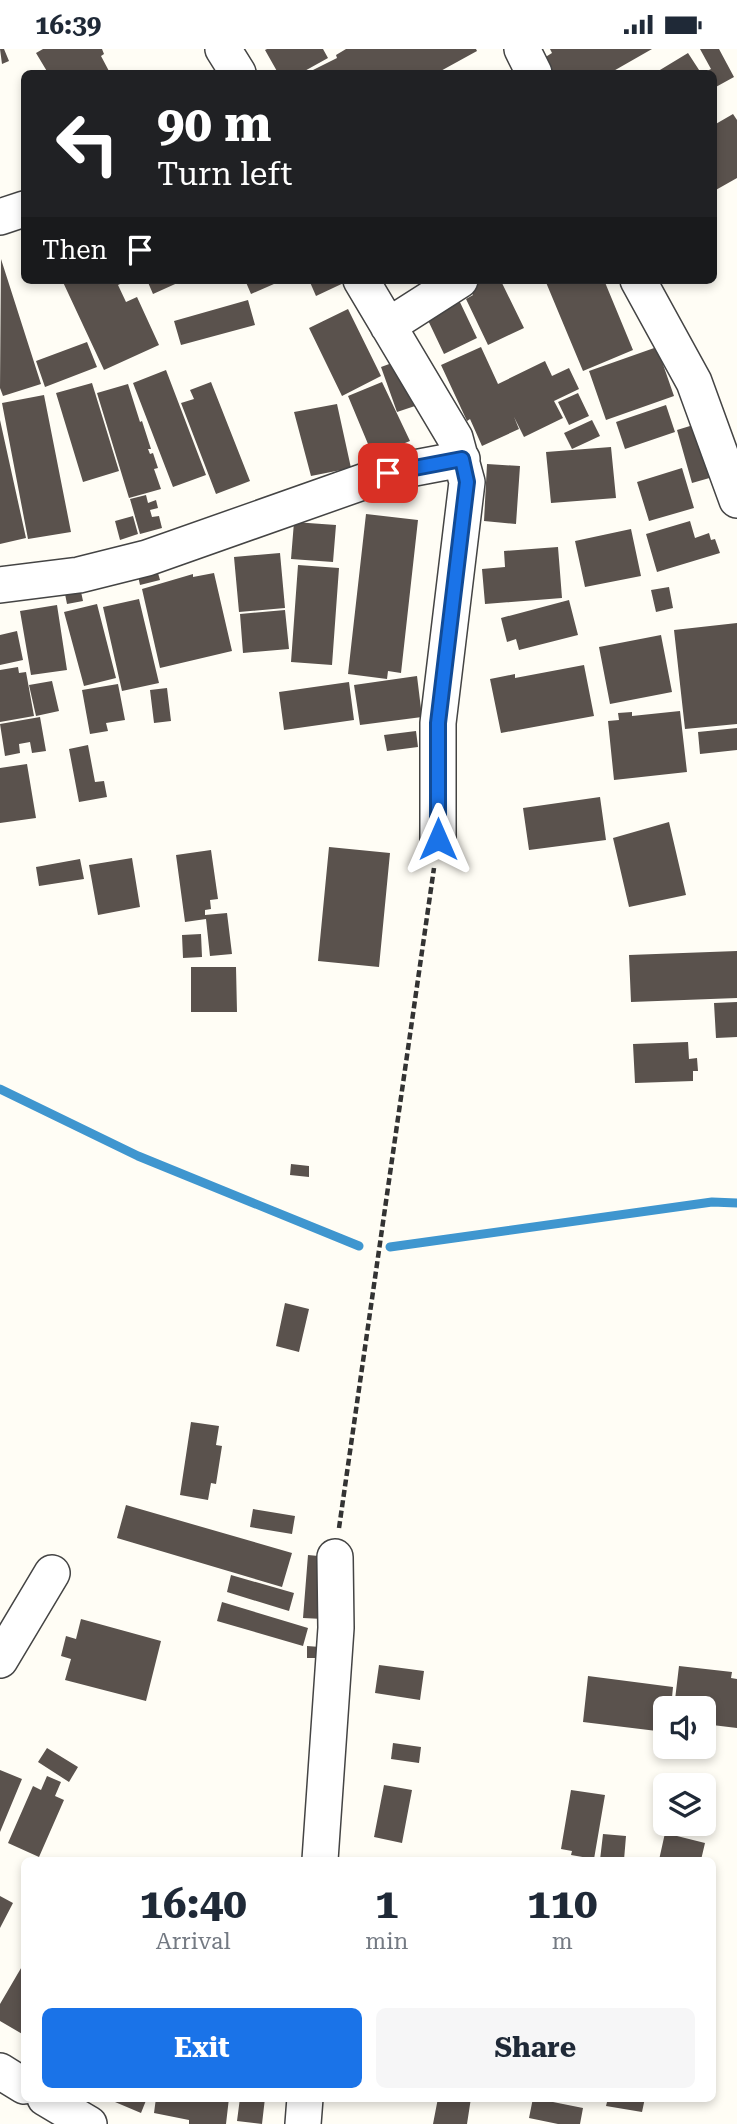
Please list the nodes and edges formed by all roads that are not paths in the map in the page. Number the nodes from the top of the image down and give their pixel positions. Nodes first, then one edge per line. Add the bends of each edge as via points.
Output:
1 (223, 49) edge
2 (522, 49) edge
3 (236, 70) edge
4 (532, 70) edge
5 (21, 210) edge
6 (0, 217) edge
7 (363, 284) edge
8 (454, 284) edge
9 (641, 284) edge
10 (388, 326) junction
11 (462, 459) junction
12 (737, 500) edge
13 (0, 585) edge
14 (438, 839) road end
15 (335, 1557) road end
16 (51, 1573) dead end
17 (0, 1660) edge
18 (320, 1857) edge
19 (0, 2071) edge
20 (21, 2084) edge
21 (53, 2102) edge
22 (305, 2102) edge
23 (89, 2124) edge
24 (303, 2124) edge

1 - 3 street
2 - 4 street
5 - 6 street
7 - 10 street
8 - 10 street
9 - 12 street via 694,382
10 - 11 street via 455,438
11 - 13 street via 388,473 147,558 79,575
11 - 14 street via 467,482 438,723
15 - 18 street via 336,1627
16 - 17 street
19 - 20 street
21 - 23 street
22 - 24 street

